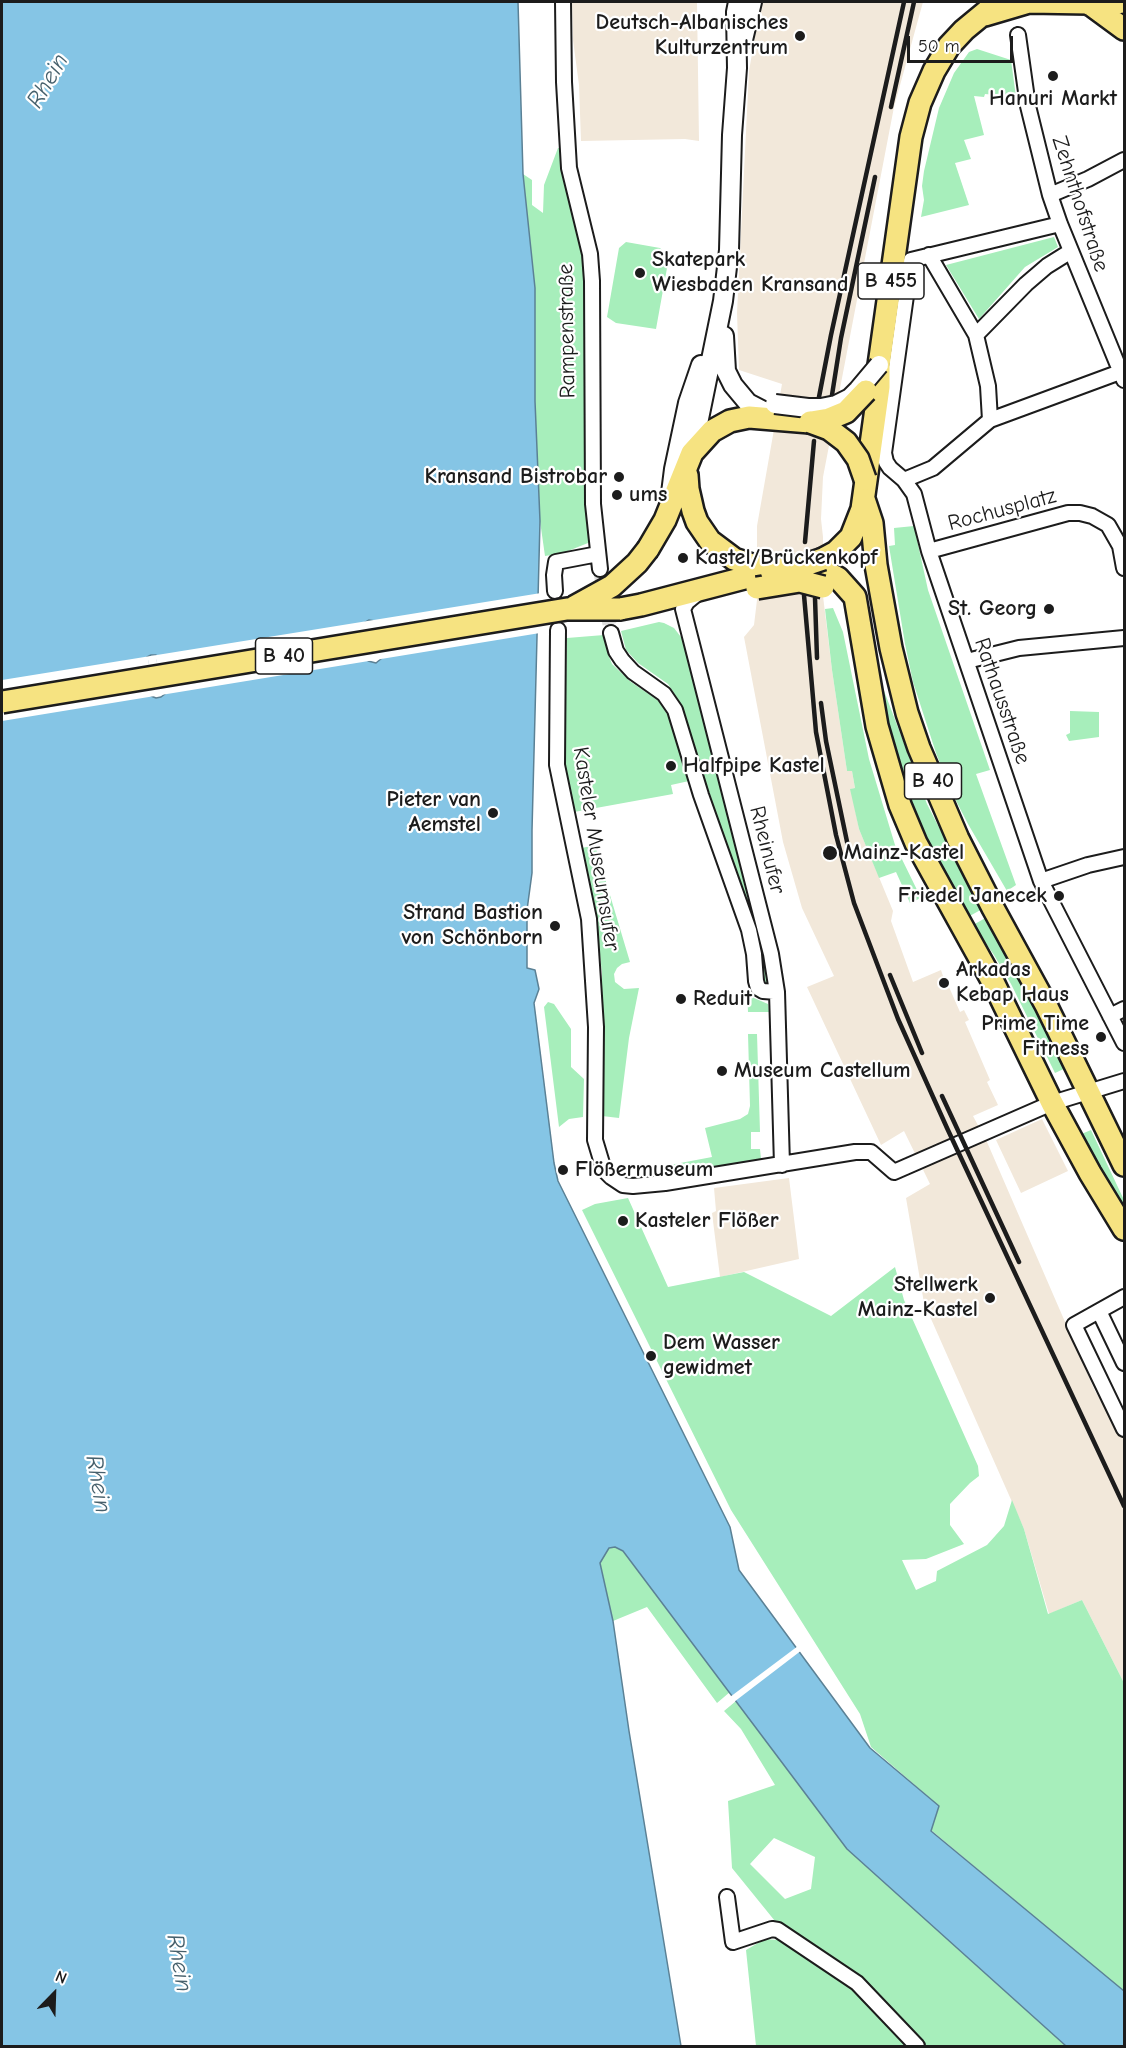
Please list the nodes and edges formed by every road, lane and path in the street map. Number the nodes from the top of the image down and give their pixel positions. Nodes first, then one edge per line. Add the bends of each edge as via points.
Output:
1 (563, 2) edge
2 (738, 2) edge
3 (752, 2) edge
4 (1123, 2) edge
5 (1088, 3) edge
6 (991, 8) edge
7 (1125, 29) edge
8 (1018, 35) dead end
9 (737, 68) junction
10 (1125, 160) edge
11 (1050, 195) junction
12 (1060, 224) junction
13 (1071, 251) junction
14 (928, 255) junction
15 (723, 301) junction
16 (976, 335) junction
17 (879, 365) junction
18 (1122, 376) edge
19 (774, 414) junction
20 (810, 422) junction
21 (989, 422) junction
22 (690, 460) junction
23 (904, 480) junction
24 (669, 510) junction
25 (863, 511) junction
26 (929, 551) junction
27 (598, 554) junction
28 (1125, 568) edge
29 (600, 569) tunnel mouth
30 (819, 570) junction
31 (761, 575) junction
32 (555, 591) dead end
33 (673, 606) junction
34 (567, 609) junction
35 (558, 630) dead end
36 (611, 633) tunnel mouth
37 (1125, 638) edge
38 (967, 662) junction
39 (2, 702) edge
40 (1125, 857) edge
41 (1041, 882) junction
42 (777, 992) junction
43 (1125, 1009) edge
44 (1110, 1016) junction
45 (1125, 1043) edge
46 (1125, 1081) edge
47 (1088, 1090) junction
48 (1052, 1103) junction
49 (782, 1165) junction
50 (1125, 1165) edge
51 (1125, 1229) edge
52 (1125, 1297) edge
53 (1099, 1311) junction
54 (1125, 1362) edge
55 (1125, 1429) edge
56 (727, 1897) dead end
57 (917, 2046) edge

1 - 27 street, Rampenstraße via 569,168 590,254 592,281 593,504
2 - 9 main road
3 - 9 main road
4 - 5 main road, B 455
5 - 6 main road, B 455 via 1029,2
5 - 7 main road
6 - 17 main road, B 455 via 949,46 926,89 911,137
8 - 11 street, Zehnthofstraße via 1028,106
9 - 15 main road
10 - 11 street
11 - 12 street, Zehnthofstraße
12 - 13 street, Zehnthofstraße
12 - 14 street
13 - 16 street via 1026,284
13 - 18 street, Zehnthofstraße
14 - 16 street
14 - 23 street, Rathausstraße via 911,260 884,453 890,468
15 - 19 main road via 726,370 733,385
15 - 22 main road
15 - 24 main road via 688,403
16 - 21 street via 988,386
17 - 19 main road, bridge via 850,398 836,405
17 - 20 main road, B 455, bridge via 854,406 838,416
17 - 25 main road, B 455, bridge
18 - 21 street
19 - 20 main road, B 40
19 - 22 main road, B 40 via 730,422 705,438
20 - 25 main road, B 40, bridge via 830,429 858,459
21 - 23 street via 933,468
22 - 24 main road, B 40
22 - 31 main road via 689,500 703,532 726,553
23 - 26 street, Rathausstraße via 914,494
24 - 34 main road, B 40, bridge via 637,562 612,586
25 - 30 main road, B 40 via 844,545
25 - 47 main road, B 40 via 868,584 891,648 907,713 939,796
26 - 28 street, Rochusplatz via 1080,513 1108,525 1120,546
26 - 38 street, Rathausstraße
27 - 29 street
27 - 32 street via 556,562
30 - 31 main road, B 40, bridge
30 - 31 main road, B 40, bridge via 800,581
30 - 48 main road, B 40 via 838,578 855,597 877,726 900,805 916,843 994,984
31 - 33 main road, B 40
31 - 33 main road, B 40 via 704,589
33 - 34 main road, B 40, bridge
33 - 42 street, Rheinufer via 769,943
34 - 39 main road, B 40, bridge
35 - 49 street, Kasteler Museumsufer via 557,765 589,919 595,1007 595,1140 604,1170 623,1185 633,1186
36 - 42 street, Rheinufer via 622,660 664,694 675,710 750,936 758,988
37 - 38 street via 1019,648
38 - 41 street, Rathausstraße
40 - 41 street
41 - 44 street, Rathausstraße
42 - 49 street, Rheinufer
43 - 44 street
44 - 45 street, Rathausstraße
46 - 47 street
47 - 48 street
47 - 50 main road, B 40
48 - 49 street via 894,1172 871,1152
48 - 51 main road, B 40
52 - 53 street
53 - 54 street
53 - 55 street via 1074,1326
56 - 57 street via 733,1942 778,1930 857,1983

